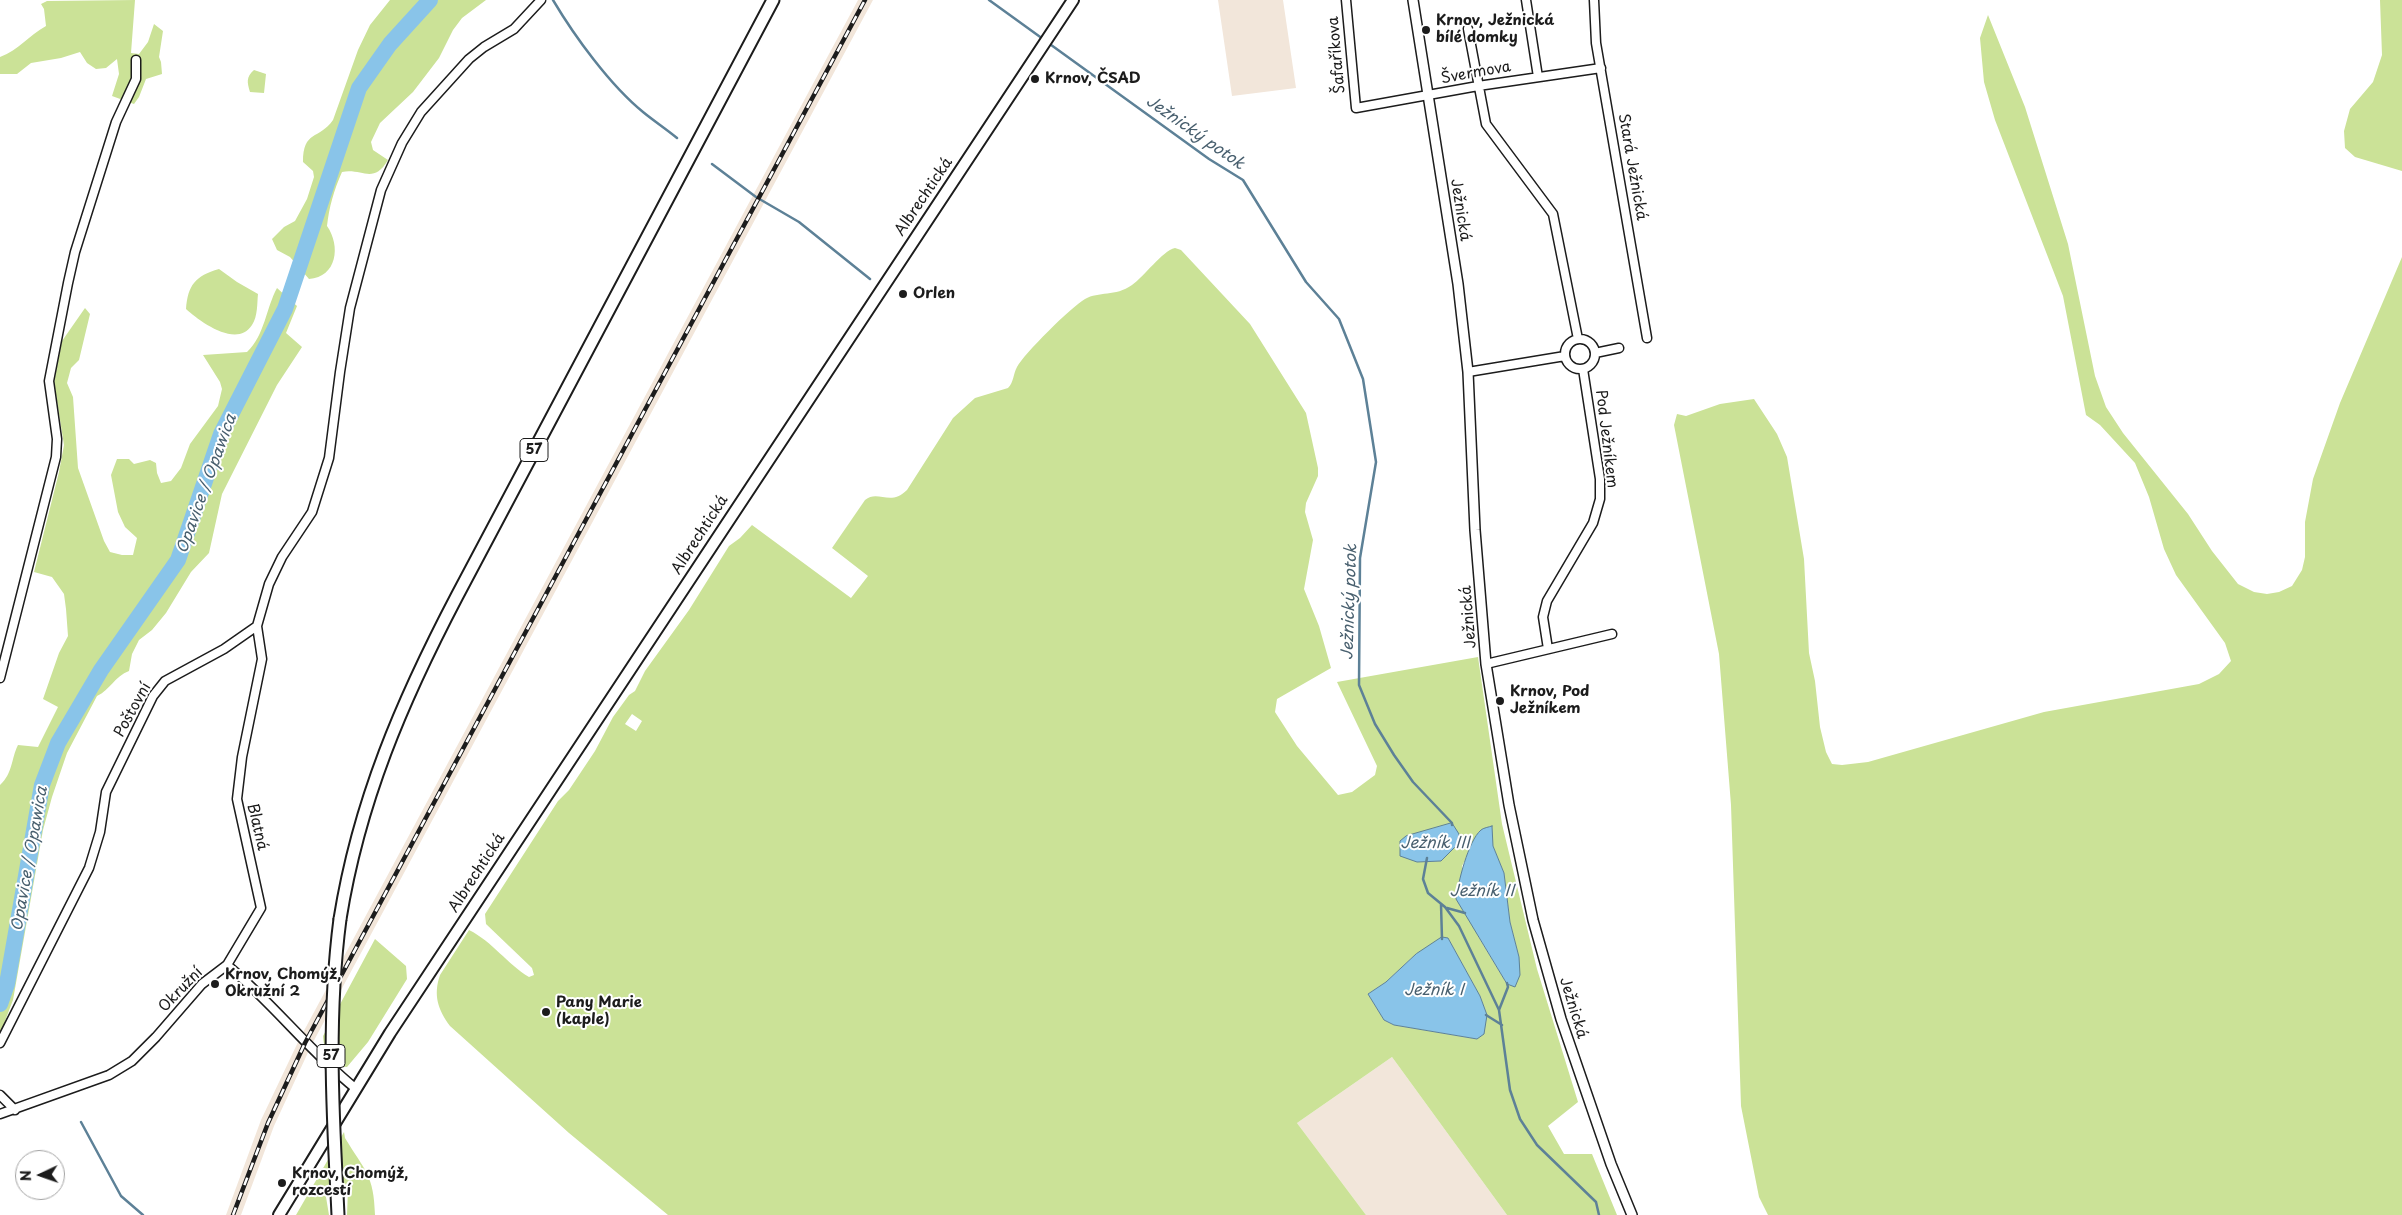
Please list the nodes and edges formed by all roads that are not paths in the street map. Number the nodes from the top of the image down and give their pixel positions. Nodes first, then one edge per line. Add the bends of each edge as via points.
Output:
1 (541, 0) edge
2 (773, 0) edge
3 (1073, 0) edge
4 (1346, 0) edge
5 (1413, 0) edge
6 (1526, 0) edge
7 (1594, 0) edge
8 (1468, 29) dead end
9 (136, 60) dead end
10 (1601, 68) junction
11 (1538, 77) junction
12 (1478, 86) junction
13 (1428, 95) junction
14 (1356, 108) joint
15 (1647, 338) dead end
16 (1578, 339) junction
17 (1619, 348) dead end
18 (1595, 353) junction
19 (1565, 356) junction
20 (1583, 369) junction
21 (1468, 372) junction
22 (257, 626) junction
23 (1612, 634) dead end
24 (1548, 649) junction
25 (1486, 664) junction
26 (0, 678) edge
27 (227, 965) junction
28 (0, 1043) edge
29 (355, 1088) junction
30 (0, 1095) edge
31 (15, 1110) junction
32 (0, 1114) edge
33 (279, 1215) edge
34 (338, 1215) edge
35 (1632, 1215) edge

1 - 22 street via 514,29 469,59 421,112 402,143 381,190 350,308 332,439 321,487 312,512 282,557
2 - 34 main road, 57, bridge via 444,620 384,753 363,814 349,870 334,975 331,1034
3 - 29 main road, Albrechtická
4 - 14 street, Šafaříkova
5 - 13 street, Ježnická
6 - 11 street
7 - 10 street, Stará Ježnická via 1596,44
8 - 12 street
9 - 26 street via 136,79 116,122 73,260 48,381 57,439 56,457
10 - 11 street, Švermova
10 - 15 street, Stará Ježnická
11 - 12 street, Švermova
12 - 13 street, Švermova
12 - 16 street via 1486,124 1553,214
13 - 14 street, Švermova
13 - 21 street, Ježnická via 1458,284
16 - 18 street via 1586,340
16 - 19 street via 1570,342
17 - 18 street
18 - 20 street via 1594,360
19 - 20 street via 1568,364
19 - 21 street
20 - 24 street, Pod Ježníkem via 1600,499 1593,522 1547,601 1543,617
21 - 25 street, Ježnická via 1475,530
22 - 27 street, Blatná via 262,658 236,800 261,908
22 - 28 street, Poštovní via 224,649 165,681 153,696 106,792 100,832 89,868
23 - 24 street
24 - 25 street
25 - 35 street, Ježnická via 1509,806 1533,920 1561,1019
27 - 29 street
27 - 31 street, Okružní via 202,984 132,1061 110,1075
29 - 33 main road, Albrechtická
30 - 31 street
31 - 32 street, Okružní

